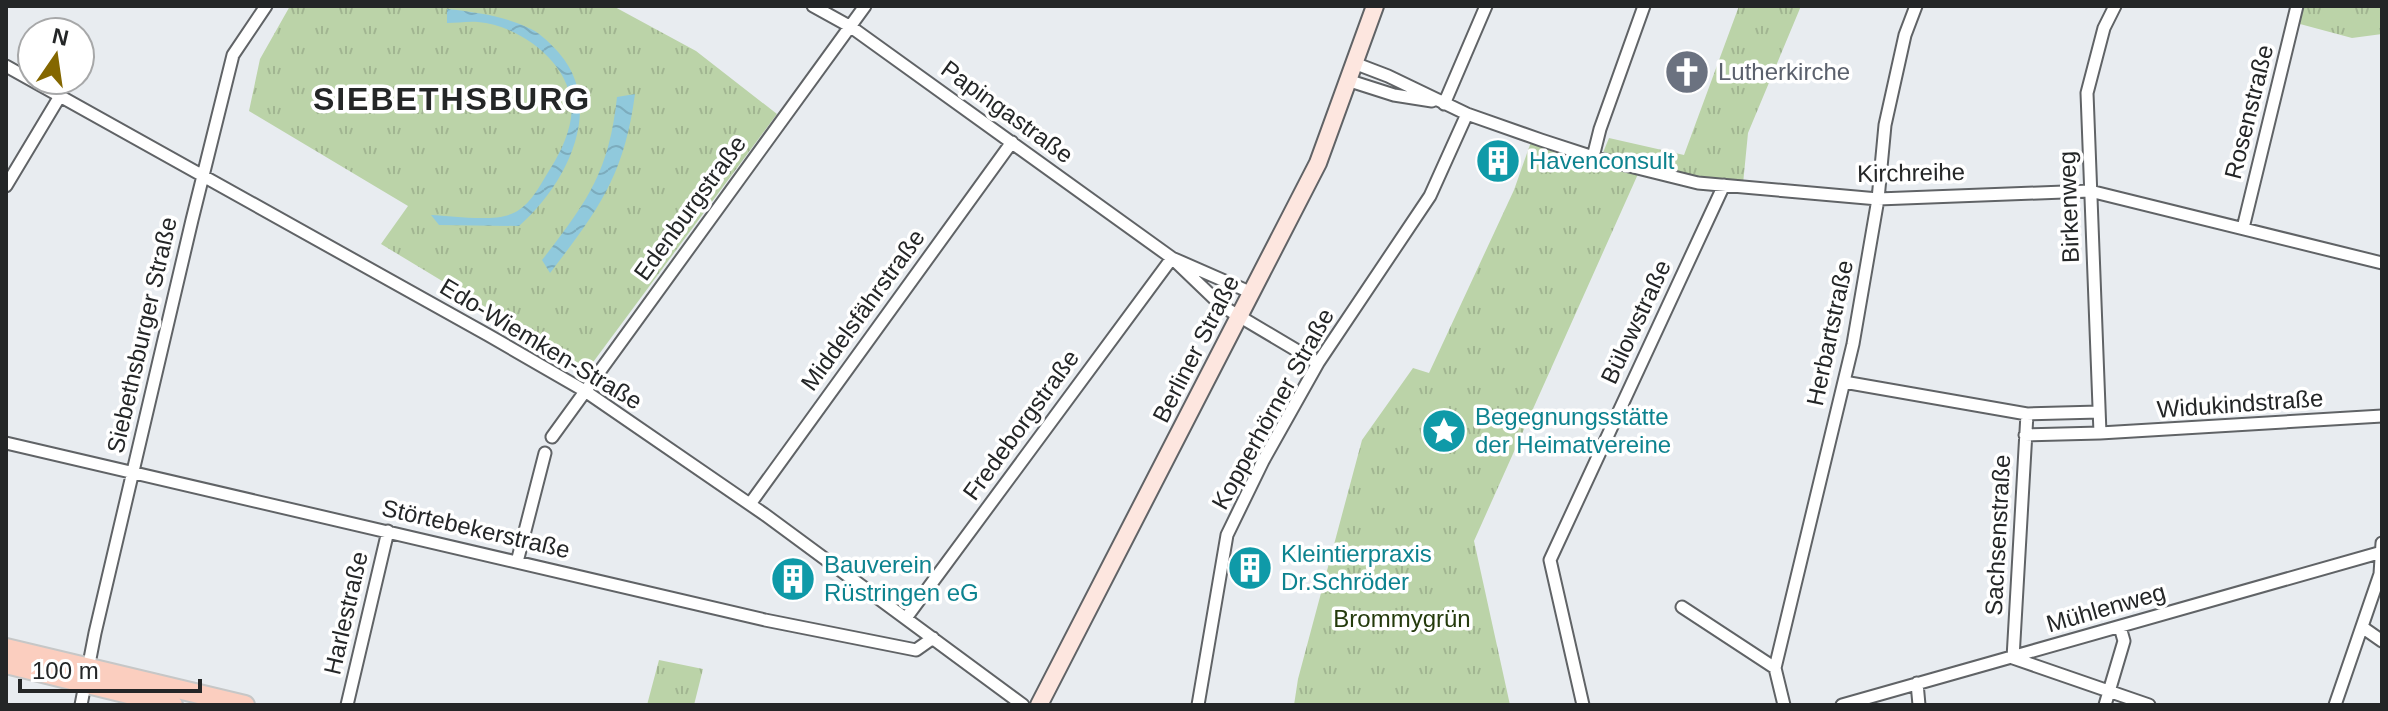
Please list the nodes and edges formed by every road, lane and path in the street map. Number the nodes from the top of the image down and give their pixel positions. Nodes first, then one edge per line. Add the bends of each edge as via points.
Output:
1 (266, 6) edge
2 (813, 6) edge
3 (865, 6) edge
4 (1375, 6) edge
5 (1486, 6) edge
6 (1644, 6) edge
7 (1916, 6) edge
8 (2115, 6) edge
9 (2297, 6) edge
10 (851, 27) junction
11 (1354, 63) junction
12 (1347, 80) junction
13 (60, 96) joint
14 (1444, 104) junction
15 (1467, 114) junction
16 (1012, 142) junction
17 (1593, 157) junction
18 (202, 175) junction
19 (1724, 185) junction
20 (6, 186) edge
21 (2090, 191) junction
22 (1878, 199) junction
23 (2243, 228) junction
24 (1172, 258) junction
25 (2382, 263) edge
26 (1252, 293) junction
27 (1240, 317) junction
28 (1318, 363) junction
29 (1844, 382) junction
30 (585, 391) junction
31 (2099, 412) junction
32 (2027, 414) junction
33 (2382, 416) edge
34 (2100, 433) junction
35 (2025, 435) junction
36 (552, 437) dead end
37 (6, 443) edge
38 (545, 453) dead end
39 (133, 472) junction
40 (750, 504) junction
41 (388, 531) junction
42 (2381, 550) edge
43 (517, 562) junction
44 (1682, 607) dead end
45 (906, 618) junction
46 (2120, 627) junction
47 (2362, 627) junction
48 (933, 638) junction
49 (2382, 641) edge
50 (6, 648) edge
51 (2013, 658) junction
52 (6, 664) edge
53 (1775, 668) junction
54 (87, 675) junction
55 (1917, 683) junction
56 (2110, 691) junction
57 (81, 705) edge
58 (173, 705) edge
59 (245, 705) edge
60 (347, 705) edge
61 (1023, 705) edge
62 (1039, 705) edge
63 (1198, 705) edge
64 (1583, 705) edge
65 (1784, 705) edge
66 (1842, 705) edge
67 (1919, 705) edge
68 (2105, 705) edge
69 (2149, 705) edge
70 (2335, 705) edge

1 - 18 street, Siebethsburger Straße via 233,55
2 - 10 street, Papingastraße
3 - 10 street, Edenburgstraße
4 - 11 main road, Berliner Straße
5 - 14 street
6 - 17 street
7 - 22 street, Herbartstraße via 1885,125
8 - 21 street, Birkenweg via 2087,93
9 - 23 street, Rosenstraße
10 - 16 street, Papingastraße
10 - 30 street, Edenburgstraße
11 - 12 main road, Berliner Straße
11 - 14 street, Kirchreihe
12 - 14 street, Kirchreihe
12 - 26 main road, Berliner Straße via 1318,163
13 - 18 street, Edo-Wiemken-Straße
13 - 20 street
14 - 15 street, Kirchreihe
15 - 17 street, Kirchreihe
15 - 28 street, Kopperhörner Straße via 1430,196
16 - 24 street, Papingastraße
16 - 40 street, Middelsfährstraße
17 - 19 street, Kirchreihe
18 - 30 street, Edo-Wiemken-Straße
18 - 39 street, Siebethsburger Straße
19 - 22 street, Kirchreihe
19 - 64 street, Bülowstraße via 1550,560
21 - 22 street, Kirchreihe
21 - 23 street, Kirchreihe
21 - 31 street, Birkenweg
22 - 29 street, Herbartstraße
23 - 25 street, Kirchreihe
24 - 26 street, Papingastraße
24 - 27 street, Papingastraße
24 - 45 street, Fredeborgstraße
26 - 27 main road, Berliner Straße
27 - 28 street, Papingastraße
27 - 62 main road, Berliner Straße
28 - 63 street, Kopperhörner Straße via 1227,535
29 - 32 street
29 - 53 street, Herbartstraße
30 - 36 street, Edenburgstraße
30 - 40 street, Edo-Wiemken-Straße
31 - 32 street
31 - 34 street
32 - 35 street, Sachsenstraße
33 - 34 street, Widukindstraße
34 - 35 street, Widukindstraße
35 - 51 street, Sachsenstraße
37 - 39 street, Störtebekerstraße
38 - 43 street
39 - 41 street, Störtebekerstraße
39 - 54 street, Siebethsburger Straße
40 - 45 street, Edo-Wiemken-Straße
41 - 43 street, Störtebekerstraße
41 - 60 street, Harlestraße
42 - 46 street, Mühlenweg
42 - 47 street via 2380,574
43 - 48 street, Störtebekerstraße via 916,650
44 - 53 street
45 - 48 street, Edo-Wiemken-Straße
46 - 51 street, Mühlenweg
46 - 56 street via 2124,641
47 - 49 street
47 - 70 street
48 - 61 street, Edo-Wiemken-Straße
50 - 54 main road
51 - 55 street, Mühlenweg
51 - 56 street
52 - 54 main road
53 - 65 street, Herbartstraße
54 - 57 street, Siebethsburger Straße
54 - 58 main road
54 - 59 main road
55 - 66 street, Mühlenweg
55 - 67 street
56 - 68 street
56 - 69 street

